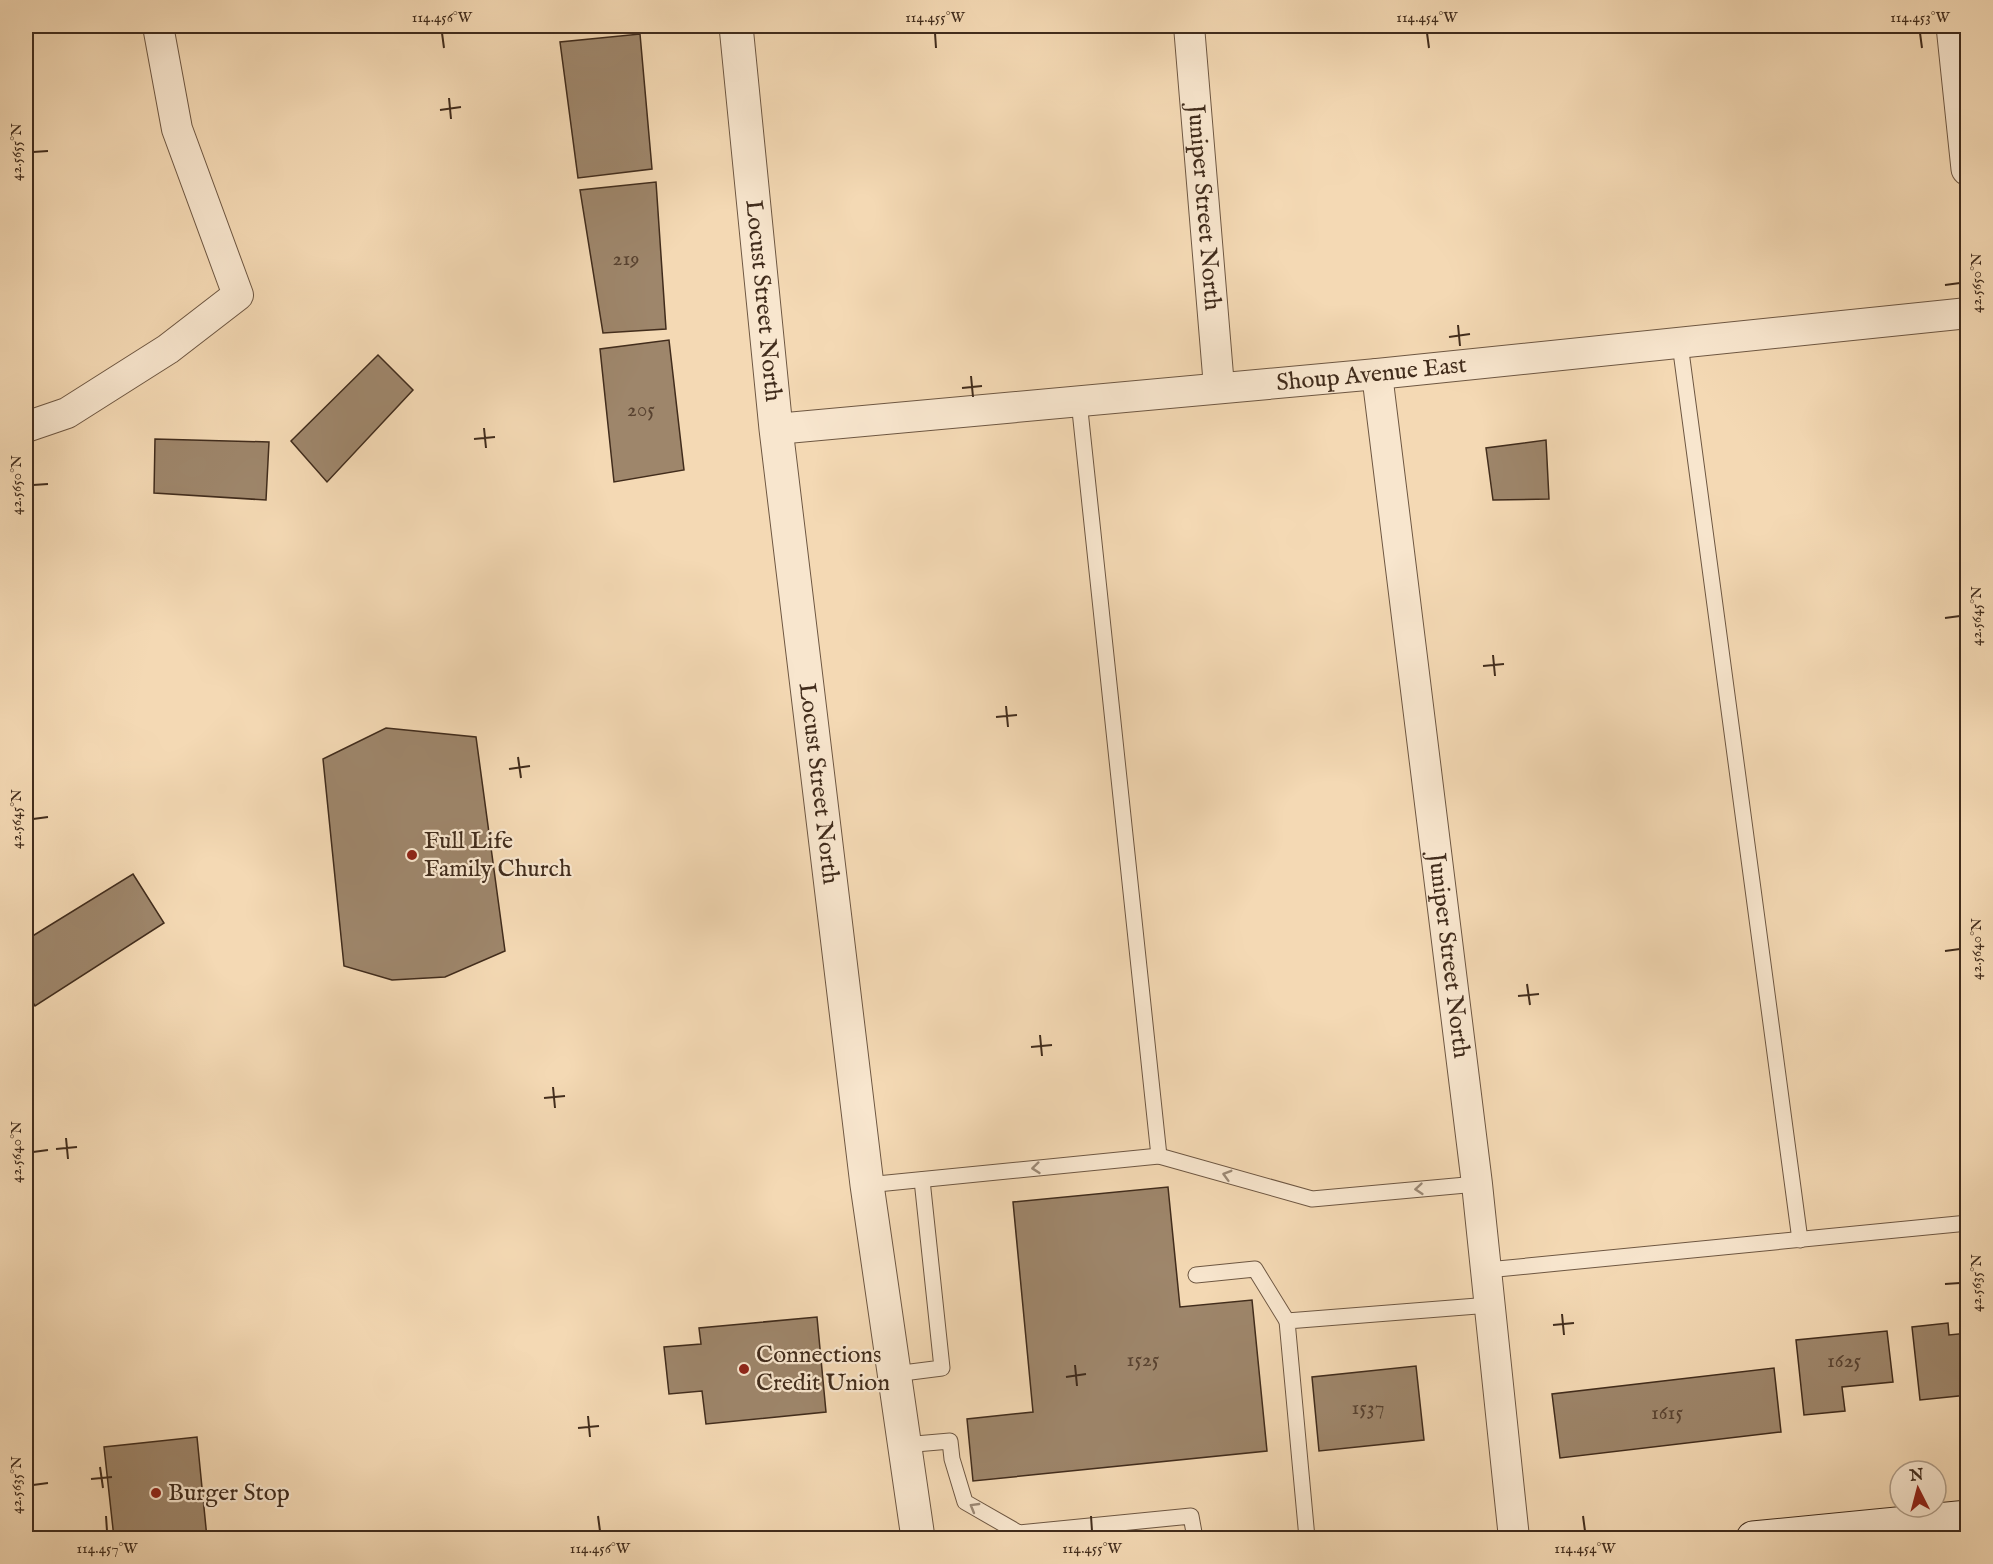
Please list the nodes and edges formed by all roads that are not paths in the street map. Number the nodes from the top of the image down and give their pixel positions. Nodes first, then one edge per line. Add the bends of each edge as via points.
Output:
1 (158, 26) edge
2 (736, 26) edge
3 (1189, 26) edge
4 (1953, 26) edge
5 (1968, 169) edge
6 (1968, 313) edge
7 (1680, 344) junction
8 (1377, 374) junction
9 (1219, 387) junction
10 (1080, 401) junction
11 (26, 427) edge
12 (776, 429) junction
13 (1159, 1156) junction
14 (922, 1180) junction
15 (1477, 1184) junction
16 (867, 1185) junction
17 (1968, 1223) edge
18 (1800, 1240) junction
19 (1487, 1270) junction
20 (1196, 1275) dead end
21 (1490, 1305) junction
22 (1287, 1321) junction
23 (894, 1374) junction
24 (904, 1445) junction
25 (1968, 1517) edge
26 (918, 1539) edge
27 (1194, 1539) edge
28 (1308, 1539) edge
29 (1514, 1539) edge
30 (1753, 1539) edge

1 - 11 street via 177,129 238,295 143,365 68,413
2 - 12 street, Locust Street North
3 - 9 street, Juniper Street North
4 - 5 street
6 - 7 street, Shoup Avenue East
7 - 8 street, Shoup Avenue East
7 - 18 lane
8 - 9 street, Shoup Avenue East
8 - 15 street, Juniper Street North
9 - 10 street, Shoup Avenue East
10 - 12 street, Shoup Avenue East
10 - 13 lane
12 - 16 street, Locust Street North
13 -> 14 lane
15 -> 13 lane via 1312,1199
14 - 16 lane
14 - 23 lane via 942,1368
15 - 19 street, Juniper Street North
16 - 23 street, Locust Street North
17 - 18 lane
18 - 19 lane
19 - 21 street, Juniper Street North
20 - 22 lane via 1255,1269
21 - 22 lane
21 - 29 street, Juniper Street North
22 - 28 lane
23 - 24 street, Locust Street North
24 - 26 street, Locust Street North
27 -> 24 lane via 1191,1516 1019,1533 965,1502 950,1441
25 - 30 street

